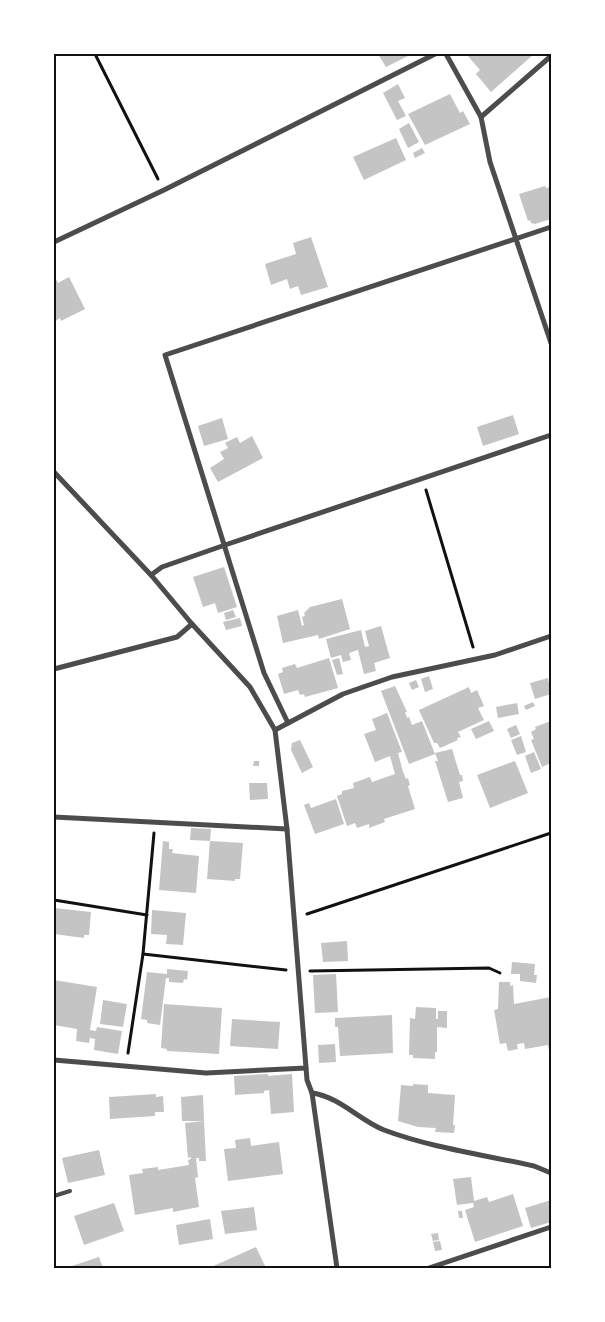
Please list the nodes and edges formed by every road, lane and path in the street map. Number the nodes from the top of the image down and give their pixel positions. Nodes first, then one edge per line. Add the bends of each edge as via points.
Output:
1 (95, 54) edge
2 (435, 54) edge
3 (446, 54) edge
4 (551, 56) edge
5 (481, 116) junction
6 (164, 190) junction
7 (551, 228) edge
8 (517, 238) junction
9 (54, 242) edge
10 (551, 342) edge
11 (551, 436) edge
12 (54, 472) edge
13 (423, 477) junction
14 (225, 545) junction
15 (151, 575) junction
16 (192, 624) junction
17 (551, 636) edge
18 (476, 659) junction
19 (54, 669) edge
20 (288, 724) junction
21 (275, 730) junction
22 (54, 817) edge
23 (155, 822) junction
24 (287, 829) junction
25 (551, 833) edge
26 (54, 900) edge
27 (147, 915) junction
28 (295, 918) junction
29 (143, 954) junction
30 (299, 971) junction
31 (500, 973) dead end
32 (54, 1060) edge
33 (126, 1066) junction
34 (306, 1068) junction
35 (312, 1093) junction
36 (551, 1172) edge
37 (70, 1192) dead end
38 (54, 1196) edge
39 (551, 1227) edge
40 (337, 1268) edge
41 (429, 1268) edge

1 - 6 path
2 - 6 street
3 - 5 street
4 - 5 street
5 - 8 street via 490,162
6 - 9 street
7 - 8 street
8 - 10 street
8 - 14 street via 166,356
11 - 13 street
12 - 15 street
13 - 14 street
13 - 18 path
14 - 15 street via 162,567
14 - 20 street via 264,673
15 - 16 street
16 - 19 street via 177,637
16 - 21 street via 250,687
17 - 18 street
18 - 20 street via 392,677 343,694
20 - 21 street
21 - 24 street
22 - 23 street
23 - 24 street
23 - 27 path
24 - 28 street
25 - 28 path
26 - 27 path
27 - 29 path
28 - 30 street
29 - 30 path
29 - 33 path
30 - 31 path via 489,968
30 - 34 street
32 - 33 street
33 - 34 street via 206,1073
34 - 35 street
35 - 36 street via 325,1095 382,1129
35 - 40 street
37 - 38 lane
39 - 41 street

